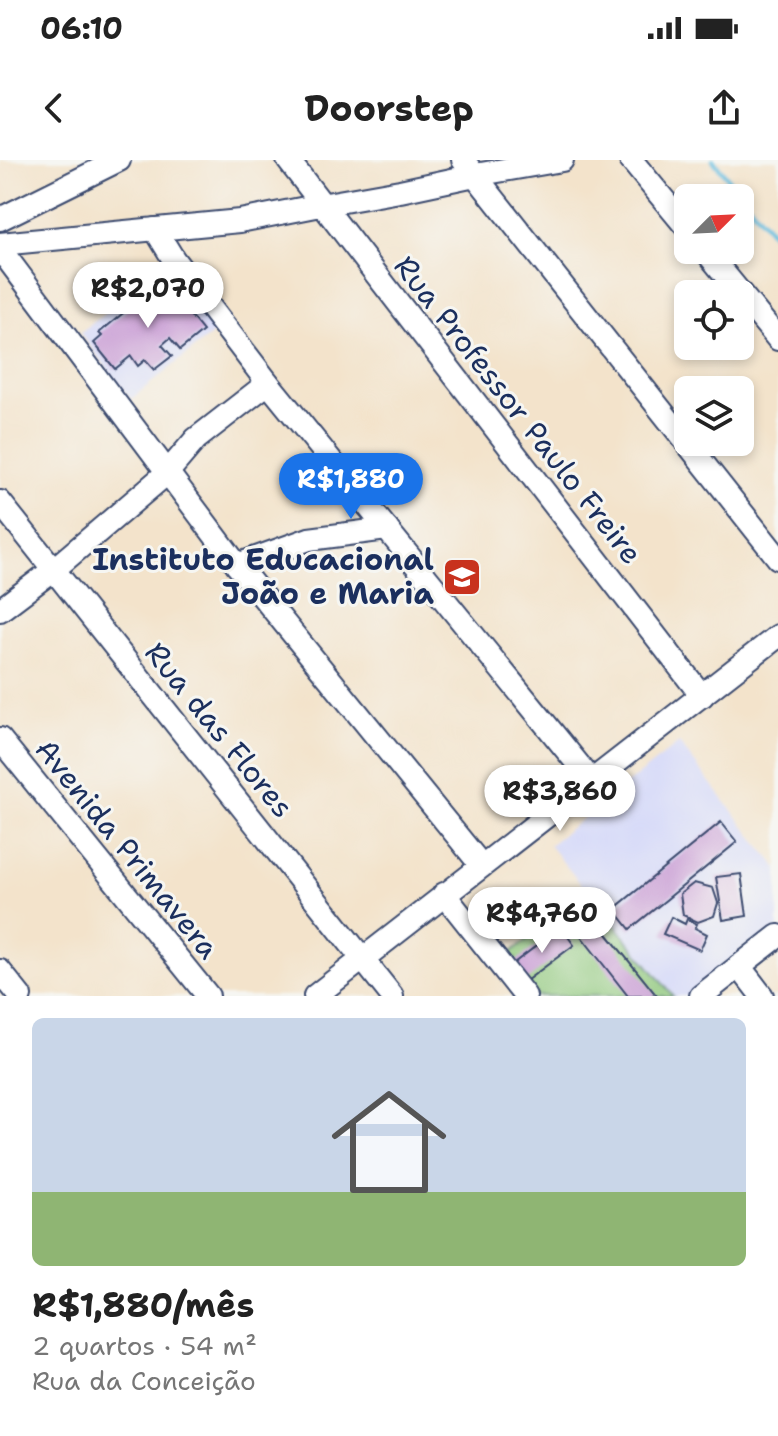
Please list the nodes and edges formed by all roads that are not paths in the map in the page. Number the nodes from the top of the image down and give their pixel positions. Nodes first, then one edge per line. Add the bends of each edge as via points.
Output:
1 (119, 160) edge
2 (288, 160) edge
3 (562, 160) edge
4 (631, 160) edge
5 (469, 168) edge
6 (321, 205) junction
7 (674, 212) edge
8 (0, 219) edge
9 (155, 229) junction
10 (0, 247) edge
11 (716, 264) edge
12 (778, 339) edge
13 (268, 383) junction
14 (167, 473) junction
15 (0, 502) edge
16 (387, 529) junction
17 (778, 558) edge
18 (237, 565) junction
19 (53, 570) junction
20 (0, 610) edge
21 (778, 636) edge
22 (702, 696) junction
23 (0, 739) edge
24 (591, 780) junction
25 (481, 865) junction
26 (444, 894) junction
27 (778, 936) edge
28 (362, 959) junction
29 (739, 966) junction
30 (0, 971) edge
31 (20, 996) edge
32 (208, 996) edge
33 (315, 996) edge
34 (392, 996) edge
35 (525, 996) edge
36 (701, 996) edge
37 (762, 996) edge

1 - 8 street
2 - 6 street, Rua Professor Paulo Freire
3 - 5 street
4 - 7 street
5 - 6 street via 400,191
5 - 17 street
6 - 9 street via 240,221
6 - 22 street, Rua Professor Paulo Freire
9 - 10 street
9 - 13 street
10 - 14 street
11 - 12 street
13 - 14 street via 196,439
13 - 16 street
14 - 18 street
14 - 19 street
15 - 19 street, Rua das Flores
16 - 18 street via 309,539
16 - 24 street
18 - 25 street
19 - 20 street
19 - 28 street, Rua das Flores
21 - 22 street
22 - 24 street
23 - 32 street, Avenida Primavera
24 - 25 street
25 - 26 street
26 - 28 street
26 - 35 street
27 - 29 street
28 - 33 street
28 - 34 street, Rua das Flores
29 - 36 street
29 - 37 street
30 - 31 street

